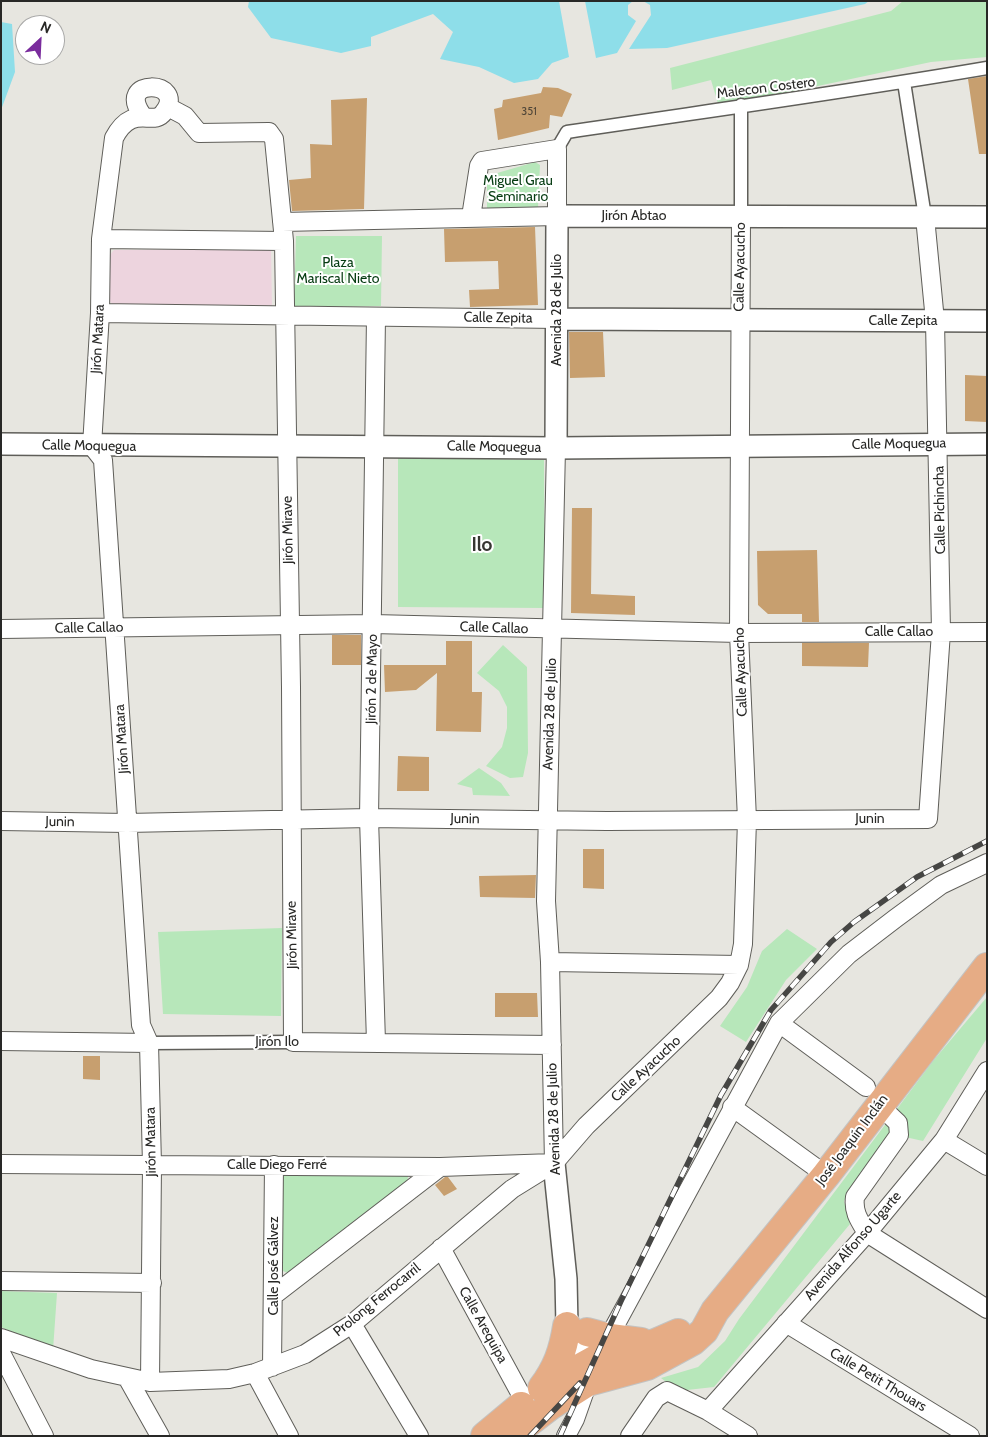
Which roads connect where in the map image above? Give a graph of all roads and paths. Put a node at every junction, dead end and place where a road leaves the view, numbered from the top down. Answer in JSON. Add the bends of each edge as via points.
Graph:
{"nodes":[{"id":1,"x":987,"y":68,"type":"edge"},
{"id":2,"x":904,"y":82,"type":"junction"},
{"id":3,"x":741,"y":105,"type":"junction"},
{"id":4,"x":168,"y":107,"type":"junction"},
{"id":5,"x":143,"y":116,"type":"junction"},
{"id":6,"x":557,"y":149,"type":"junction"},
{"id":7,"x":557,"y":216,"type":"junction"},
{"id":8,"x":471,"y":217,"type":"junction"},
{"id":9,"x":741,"y":217,"type":"junction"},
{"id":10,"x":925,"y":217,"type":"junction"},
{"id":11,"x":987,"y":217,"type":"edge"},
{"id":12,"x":282,"y":222,"type":"junction"},
{"id":13,"x":101,"y":239,"type":"junction"},
{"id":14,"x":284,"y":241,"type":"junction"},
{"id":15,"x":100,"y":313,"type":"junction"},
{"id":16,"x":284,"y":316,"type":"junction"},
{"id":17,"x":376,"y":317,"type":"junction"},
{"id":18,"x":558,"y":319,"type":"junction"},
{"id":19,"x":739,"y":319,"type":"junction"},
{"id":20,"x":935,"y":321,"type":"junction"},
{"id":21,"x":987,"y":321,"type":"edge"},
{"id":22,"x":939,"y":443,"type":"junction"},
{"id":23,"x":1,"y":444,"type":"edge"},
{"id":24,"x":987,"y":444,"type":"edge"},
{"id":25,"x":92,"y":446,"type":"junction"},
{"id":26,"x":287,"y":446,"type":"junction"},
{"id":27,"x":373,"y":446,"type":"junction"},
{"id":28,"x":740,"y":446,"type":"junction"},
{"id":29,"x":556,"y":448,"type":"junction"},
{"id":30,"x":290,"y":624,"type":"junction"},
{"id":31,"x":373,"y":624,"type":"junction"},
{"id":32,"x":115,"y":628,"type":"junction"},
{"id":33,"x":1,"y":629,"type":"edge"},
{"id":34,"x":552,"y":630,"type":"junction"},
{"id":35,"x":941,"y":632,"type":"junction"},
{"id":36,"x":987,"y":632,"type":"edge"},
{"id":37,"x":739,"y":633,"type":"junction"},
{"id":38,"x":369,"y":818,"type":"junction"},
{"id":39,"x":928,"y":819,"type":"joint"},
{"id":40,"x":1,"y":820,"type":"edge"},
{"id":41,"x":290,"y":820,"type":"junction"},
{"id":42,"x":547,"y":820,"type":"junction"},
{"id":43,"x":747,"y":820,"type":"junction"},
{"id":44,"x":127,"y":823,"type":"junction"},
{"id":45,"x":987,"y":863,"type":"edge"},
{"id":46,"x":550,"y":962,"type":"junction"},
{"id":47,"x":739,"y":965,"type":"junction"},
{"id":48,"x":987,"y":966,"type":"edge"},
{"id":49,"x":778,"y":1023,"type":"junction"},
{"id":50,"x":1,"y":1041,"type":"edge"},
{"id":51,"x":292,"y":1042,"type":"junction"},
{"id":52,"x":376,"y":1042,"type":"junction"},
{"id":53,"x":149,"y":1043,"type":"junction"},
{"id":54,"x":552,"y":1045,"type":"junction"},
{"id":55,"x":987,"y":1072,"type":"edge"},
{"id":56,"x":872,"y":1096,"type":"junction"},
{"id":57,"x":732,"y":1107,"type":"junction"},
{"id":58,"x":944,"y":1140,"type":"junction"},
{"id":59,"x":554,"y":1163,"type":"junction"},
{"id":60,"x":1,"y":1164,"type":"edge"},
{"id":61,"x":152,"y":1165,"type":"junction"},
{"id":62,"x":274,"y":1165,"type":"junction"},
{"id":63,"x":987,"y":1166,"type":"edge"},
{"id":64,"x":440,"y":1167,"type":"junction"},
{"id":65,"x":826,"y":1175,"type":"junction"},
{"id":66,"x":867,"y":1233,"type":"junction"},
{"id":67,"x":441,"y":1248,"type":"junction"},
{"id":68,"x":1,"y":1281,"type":"edge"},
{"id":69,"x":152,"y":1283,"type":"junction"},
{"id":70,"x":274,"y":1295,"type":"junction"},
{"id":71,"x":987,"y":1309,"type":"edge"},
{"id":72,"x":715,"y":1311,"type":"junction"},
{"id":73,"x":786,"y":1323,"type":"junction"},
{"id":74,"x":352,"y":1324,"type":"junction"},
{"id":75,"x":588,"y":1332,"type":"junction"},
{"id":76,"x":1,"y":1338,"type":"edge"},
{"id":77,"x":655,"y":1343,"type":"junction"},
{"id":78,"x":1,"y":1353,"type":"edge"},
{"id":79,"x":272,"y":1367,"type":"junction"},
{"id":80,"x":590,"y":1372,"type":"junction"},
{"id":81,"x":255,"y":1373,"type":"junction"},
{"id":82,"x":128,"y":1379,"type":"junction"},
{"id":83,"x":150,"y":1382,"type":"junction"},
{"id":84,"x":533,"y":1396,"type":"junction"},
{"id":85,"x":708,"y":1411,"type":"junction"},
{"id":86,"x":44,"y":1436,"type":"edge"},
{"id":87,"x":160,"y":1436,"type":"edge"},
{"id":88,"x":289,"y":1436,"type":"edge"},
{"id":89,"x":419,"y":1436,"type":"edge"},
{"id":90,"x":486,"y":1436,"type":"edge"},
{"id":91,"x":511,"y":1436,"type":"edge"},
{"id":92,"x":566,"y":1436,"type":"edge"},
{"id":93,"x":630,"y":1436,"type":"edge"},
{"id":94,"x":748,"y":1436,"type":"edge"},
{"id":95,"x":970,"y":1436,"type":"edge"}],
"edges":[{"from":1,"to":2,"type":"street","name":"Malecon Costero"},
{"from":2,"to":3,"type":"street","name":"Malecon Costero"},
{"from":2,"to":10,"type":"street","name":"Calle Pichincha"},
{"from":3,"to":6,"type":"street","name":"Malecon Costero","via":[[567,132]]},
{"from":3,"to":9,"type":"street","name":"Calle Ayacucho"},
{"from":4,"to":5,"type":"street","via":[[162,115],[152,119]]},
{"from":4,"to":5,"type":"street","via":[[168,97],[161,89],[151,86],[142,89],[136,98],[136,108]]},
{"from":4,"to":12,"type":"street","name":"Jirón Mirave","via":[[186,116],[199,133],[269,132],[273,135]]},
{"from":5,"to":13,"type":"street","name":"Jirón Matara","via":[[120,126],[114,138]]},
{"from":6,"to":7,"type":"street","name":"Avenida 28 de Julio"},
{"from":6,"to":8,"type":"street","via":[[482,162],[478,166]]},
{"from":7,"to":8,"type":"street","name":"Jirón Abtao"},
{"from":7,"to":9,"type":"street","name":"Jirón Abtao"},
{"from":7,"to":18,"type":"street","name":"Avenida 28 de Julio"},
{"from":8,"to":12,"type":"street","name":"Jirón Abtao"},
{"from":9,"to":10,"type":"street","name":"Jirón Abtao"},
{"from":9,"to":19,"type":"street","name":"Calle Ayacucho"},
{"from":10,"to":11,"type":"street","name":"Jirón Abtao"},
{"from":10,"to":20,"type":"street","name":"Calle Pichincha"},
{"from":12,"to":14,"type":"street","name":"Jirón Mirave"},
{"from":13,"to":14,"type":"street"},
{"from":13,"to":15,"type":"street","name":"Jirón Matara"},
{"from":14,"to":16,"type":"street","name":"Jirón Mirave"},
{"from":15,"to":16,"type":"street","name":"Calle Zepita"},
{"from":15,"to":25,"type":"street","name":"Jirón Matara"},
{"from":16,"to":17,"type":"street","name":"Calle Zepita"},
{"from":16,"to":26,"type":"street","name":"Jirón Mirave"},
{"from":17,"to":18,"type":"street","name":"Calle Zepita"},
{"from":17,"to":27,"type":"street","name":"Jirón 2 de Mayo"},
{"from":18,"to":19,"type":"street","name":"Calle Zepita"},
{"from":18,"to":29,"type":"street","name":"Avenida 28 de Julio"},
{"from":19,"to":20,"type":"street","name":"Calle Zepita"},
{"from":19,"to":28,"type":"street","name":"Calle Ayacucho"},
{"from":20,"to":21,"type":"street","name":"Calle Zepita"},
{"from":20,"to":22,"type":"street","name":"Calle Pichincha"},
{"from":22,"to":24,"type":"street","name":"Calle Moquegua"},
{"from":22,"to":28,"type":"street","name":"Calle Moquegua"},
{"from":22,"to":35,"type":"street","name":"Calle Pichincha"},
{"from":23,"to":25,"type":"street","name":"Calle Moquegua"},
{"from":25,"to":26,"type":"street","name":"Calle Moquegua"},
{"from":25,"to":32,"type":"street","name":"Jirón Matara","via":[[103,460]]},
{"from":26,"to":27,"type":"street","name":"Calle Moquegua"},
{"from":26,"to":30,"type":"street","name":"Jirón Mirave"},
{"from":27,"to":29,"type":"street","name":"Calle Moquegua"},
{"from":27,"to":31,"type":"street","name":"Jirón 2 de Mayo"},
{"from":28,"to":29,"type":"street","name":"Calle Moquegua"},
{"from":28,"to":37,"type":"street","name":"Calle Ayacucho"},
{"from":29,"to":34,"type":"street","name":"Avenida 28 de Julio"},
{"from":30,"to":31,"type":"street","name":"Calle Callao"},
{"from":30,"to":32,"type":"street","name":"Calle Callao"},
{"from":30,"to":41,"type":"street","name":"Jirón Mirave"},
{"from":31,"to":34,"type":"street","name":"Calle Callao"},
{"from":31,"to":38,"type":"street","name":"Jirón 2 de Mayo"},
{"from":32,"to":33,"type":"street","name":"Calle Callao"},
{"from":32,"to":44,"type":"street","name":"Jirón Matara"},
{"from":34,"to":37,"type":"street","name":"Calle Callao"},
{"from":34,"to":42,"type":"street","name":"Avenida 28 de Julio"},
{"from":35,"to":36,"type":"street","name":"Calle Callao"},
{"from":35,"to":37,"type":"street","name":"Calle Callao"},
{"from":35,"to":39,"type":"street","name":"Calle Pichincha"},
{"from":37,"to":43,"type":"street","name":"Calle Ayacucho"},
{"from":38,"to":41,"type":"street","name":"Junin"},
{"from":38,"to":42,"type":"street","name":"Junin"},
{"from":38,"to":52,"type":"street","name":"Jirón 2 de Mayo"},
{"from":39,"to":43,"type":"street","name":"Junin"},
{"from":40,"to":44,"type":"street","name":"Junin"},
{"from":41,"to":44,"type":"street","name":"Junin"},
{"from":41,"to":51,"type":"street","name":"Jirón Mirave"},
{"from":42,"to":43,"type":"street","name":"Junin"},
{"from":42,"to":46,"type":"street","name":"Avenida 28 de Julio","via":[[546,901]]},
{"from":43,"to":47,"type":"street","name":"Calle Ayacucho","via":[[744,935]]},
{"from":44,"to":53,"type":"street","name":"Jirón Matara","via":[[141,1025]]},
{"from":45,"to":49,"type":"street","via":[[941,885],[896,918],[849,954]]},
{"from":46,"to":47,"type":"street"},
{"from":46,"to":54,"type":"street","name":"Avenida 28 de Julio"},
{"from":47,"to":59,"type":"street","name":"Calle Ayacucho","via":[[719,998],[586,1126]]},
{"from":48,"to":56,"type":"main road","name":"José Joaquín Inclán"},
{"from":49,"to":56,"type":"street"},
{"from":49,"to":57,"type":"street"},
{"from":50,"to":53,"type":"street","name":"Jirón Ilo"},
{"from":51,"to":52,"type":"street","name":"Jirón Ilo"},
{"from":51,"to":53,"type":"street","name":"Jirón Ilo"},
{"from":52,"to":54,"type":"street","name":"Jirón Ilo"},
{"from":53,"to":61,"type":"street","name":"Jirón Matara"},
{"from":54,"to":59,"type":"street","name":"Avenida 28 de Julio"},
{"from":55,"to":58,"type":"street","name":"Avenida Alfonso Ugarte"},
{"from":56,"to":65,"type":"main road","name":"José Joaquín Inclán"},
{"from":56,"to":66,"type":"street","via":[[898,1123],[899,1135],[855,1198],[854,1208]]},
{"from":57,"to":65,"type":"street"},
{"from":57,"to":75,"type":"street"},
{"from":58,"to":63,"type":"street"},
{"from":58,"to":66,"type":"street","name":"Avenida Alfonso Ugarte"},
{"from":59,"to":64,"type":"street","name":"Calle Diego Ferré"},
{"from":59,"to":67,"type":"street","name":"Prolong Ferrocarril","via":[[512,1189]]},
{"from":59,"to":75,"type":"street","name":"Avenida 28 de Julio","via":[[566,1279]]},
{"from":60,"to":61,"type":"street","name":"Calle Diego Ferré"},
{"from":61,"to":62,"type":"street","name":"Calle Diego Ferré"},
{"from":61,"to":69,"type":"street","name":"Jirón Matara"},
{"from":62,"to":64,"type":"street","name":"Calle Diego Ferré"},
{"from":62,"to":70,"type":"street","name":"Calle José Gálvez"},
{"from":64,"to":70,"type":"street"},
{"from":65,"to":72,"type":"main road","name":"José Joaquín Inclán"},
{"from":66,"to":71,"type":"street"},
{"from":66,"to":73,"type":"street","name":"Avenida Alfonso Ugarte"},
{"from":67,"to":74,"type":"street","name":"Prolong Ferrocarril"},
{"from":67,"to":84,"type":"street","name":"Calle Arequipa"},
{"from":68,"to":69,"type":"street"},
{"from":69,"to":83,"type":"street","name":"Jirón Matara"},
{"from":70,"to":79,"type":"street","name":"Calle José Gálvez"},
{"from":72,"to":77,"type":"main road","name":"José Joaquín Inclán","via":[[696,1326]]},
{"from":72,"to":80,"type":"main road","name":"José Joaquín Inclán","via":[[704,1331],[693,1341],[647,1366]]},
{"from":73,"to":85,"type":"street","name":"Avenida Alfonso Ugarte"},
{"from":73,"to":95,"type":"street","name":"Calle Petit Thouars"},
{"from":74,"to":79,"type":"street","name":"Prolong Ferrocarril","via":[[305,1354]]},
{"from":74,"to":89,"type":"street"},
{"from":75,"to":77,"type":"main road"},
{"from":75,"to":80,"type":"street","name":"Avenida 28 de Julio"},
{"from":75,"to":84,"type":"main road","via":[[563,1352],[553,1374]]},
{"from":76,"to":82,"type":"street","name":"Prolong Ferrocarril","via":[[53,1358]]},
{"from":77,"to":80,"type":"main road","name":"José Joaquín Inclán"},
{"from":78,"to":86,"type":"street"},
{"from":79,"to":81,"type":"street","name":"Prolong Ferrocarril"},
{"from":80,"to":84,"type":"main road"},
{"from":80,"to":91,"type":"main road"},
{"from":80,"to":92,"type":"street"},
{"from":81,"to":83,"type":"street","name":"Prolong Ferrocarril","via":[[219,1380]]},
{"from":81,"to":88,"type":"street"},
{"from":82,"to":83,"type":"street","name":"Prolong Ferrocarril"},
{"from":82,"to":87,"type":"street"},
{"from":84,"to":90,"type":"main road"},
{"from":85,"to":93,"type":"street","via":[[666,1391],[656,1398]]},
{"from":85,"to":94,"type":"street"}]}
